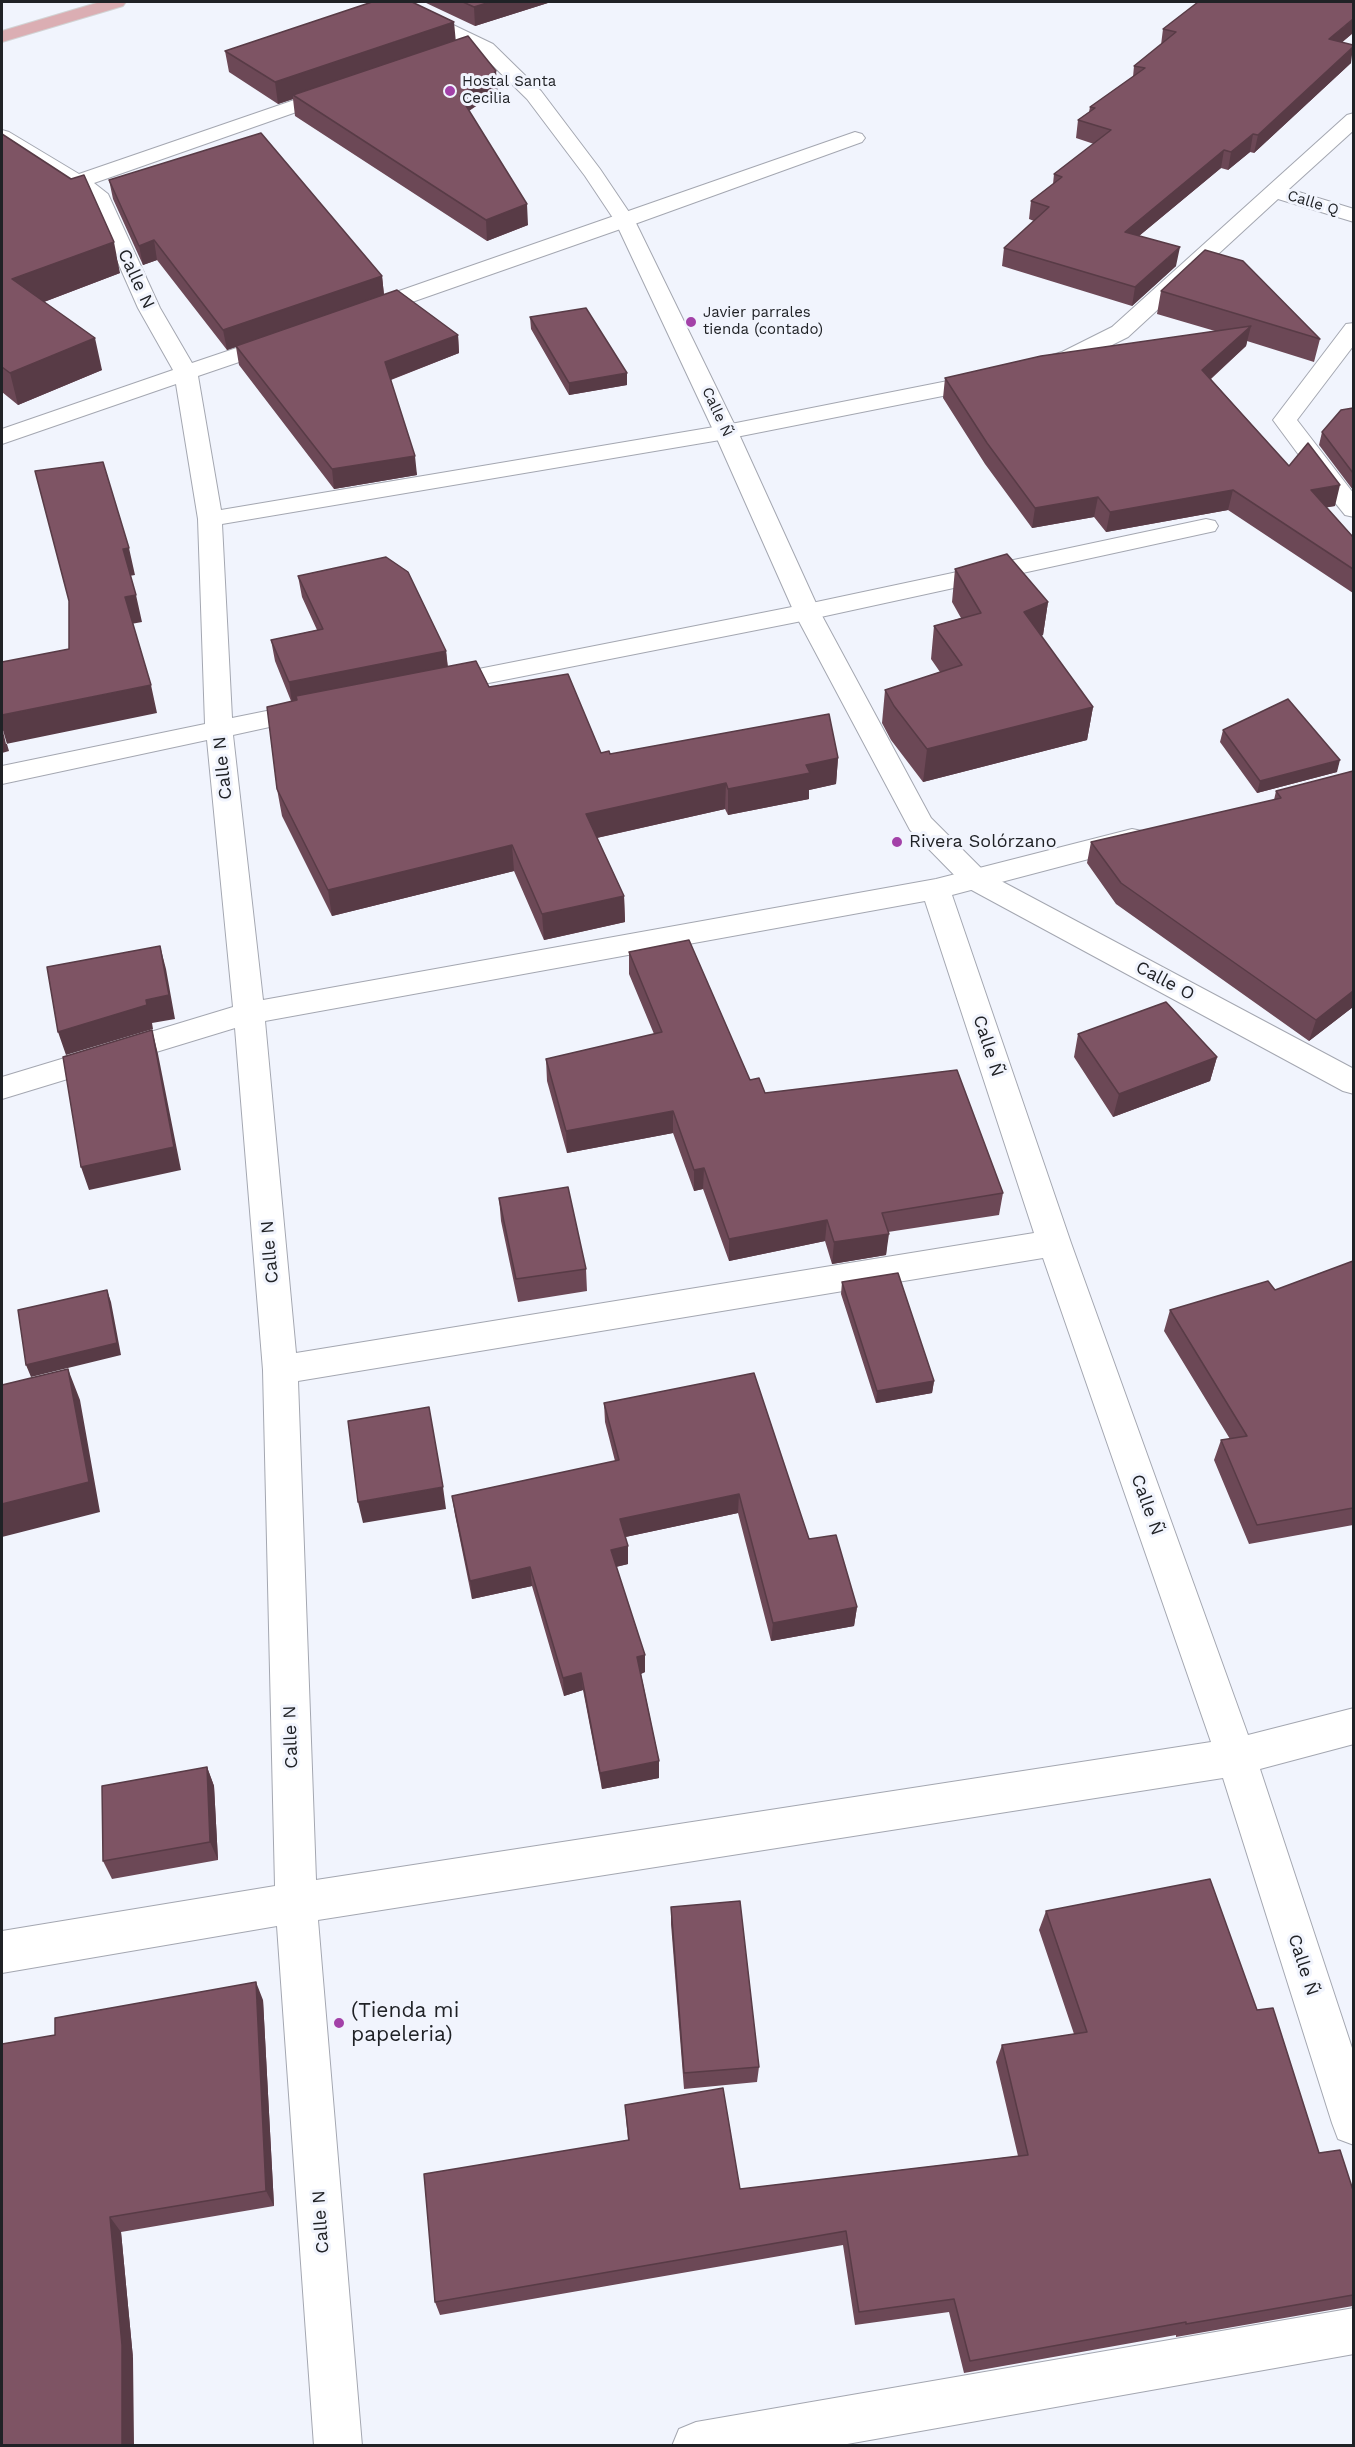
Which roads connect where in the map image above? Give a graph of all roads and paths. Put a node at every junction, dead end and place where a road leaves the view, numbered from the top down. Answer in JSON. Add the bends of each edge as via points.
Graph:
{"nodes":[{"id":1,"x":117,"y":2,"type":"edge"},
{"id":2,"x":392,"y":2,"type":"edge"},
{"id":3,"x":2,"y":37,"type":"edge"},
{"id":4,"x":351,"y":86,"type":"edge"},
{"id":5,"x":1353,"y":119,"type":"edge"},
{"id":6,"x":2,"y":136,"type":"edge"},
{"id":7,"x":855,"y":138,"type":"dead end"},
{"id":8,"x":76,"y":182,"type":"junction"},
{"id":9,"x":1273,"y":191,"type":"junction"},
{"id":10,"x":1353,"y":216,"type":"edge"},
{"id":11,"x":625,"y":221,"type":"junction"},
{"id":12,"x":344,"y":318,"type":"edge"},
{"id":13,"x":1353,"y":329,"type":"edge"},
{"id":14,"x":299,"y":334,"type":"edge"},
{"id":15,"x":186,"y":373,"type":"junction"},
{"id":16,"x":726,"y":432,"type":"junction"},
{"id":17,"x":2,"y":437,"type":"edge"},
{"id":18,"x":1353,"y":510,"type":"edge"},
{"id":19,"x":210,"y":519,"type":"junction"},
{"id":20,"x":1206,"y":526,"type":"dead end"},
{"id":21,"x":807,"y":612,"type":"junction"},
{"id":22,"x":419,"y":689,"type":"edge"},
{"id":23,"x":336,"y":705,"type":"edge"},
{"id":24,"x":219,"y":728,"type":"junction"},
{"id":25,"x":2,"y":775,"type":"edge"},
{"id":26,"x":1159,"y":831,"type":"edge"},
{"id":27,"x":976,"y":880,"type":"junction"},
{"id":28,"x":936,"y":890,"type":"junction"},
{"id":29,"x":249,"y":1013,"type":"junction"},
{"id":30,"x":1353,"y":1083,"type":"edge"},
{"id":31,"x":2,"y":1088,"type":"edge"},
{"id":32,"x":1054,"y":1243,"type":"junction"},
{"id":33,"x":280,"y":1371,"type":"junction"},
{"id":34,"x":1353,"y":1726,"type":"edge"},
{"id":35,"x":1236,"y":1757,"type":"junction"},
{"id":36,"x":296,"y":1903,"type":"junction"},
{"id":37,"x":2,"y":1952,"type":"edge"},
{"id":38,"x":1353,"y":2123,"type":"edge"},
{"id":39,"x":1353,"y":2331,"type":"edge"},
{"id":40,"x":338,"y":2445,"type":"edge"},
{"id":41,"x":696,"y":2445,"type":"edge"}],
"edges":[{"from":1,"to":3,"type":"main road"},
{"from":2,"to":11,"type":"street","name":"Calle Ñ","via":[[468,47],[486,48],[534,95]]},
{"from":4,"to":8,"type":"street"},
{"from":5,"to":9,"type":"street"},
{"from":6,"to":8,"type":"street","name":"Calle N"},
{"from":7,"to":11,"type":"street"},
{"from":8,"to":15,"type":"street","name":"Calle N","via":[[98,194],[149,309]]},
{"from":9,"to":10,"type":"street","name":"Calle Q"},
{"from":9,"to":16,"type":"street","via":[[1120,332],[1070,357],[1016,373]]},
{"from":11,"to":12,"type":"street"},
{"from":11,"to":16,"type":"street","name":"Calle Ñ"},
{"from":13,"to":18,"type":"street","via":[[1286,420]]},
{"from":14,"to":15,"type":"street"},
{"from":15,"to":17,"type":"street"},
{"from":15,"to":19,"type":"street","name":"Calle N"},
{"from":16,"to":19,"type":"street"},
{"from":16,"to":21,"type":"street","name":"Calle Ñ"},
{"from":19,"to":24,"type":"street","name":"Calle N"},
{"from":20,"to":21,"type":"street"},
{"from":21,"to":22,"type":"street"},
{"from":21,"to":27,"type":"street","name":"Calle Ñ","via":[[920,823]]},
{"from":23,"to":24,"type":"street"},
{"from":24,"to":25,"type":"street"},
{"from":24,"to":29,"type":"street","name":"Calle N"},
{"from":26,"to":27,"type":"street"},
{"from":27,"to":28,"type":"street"},
{"from":27,"to":30,"type":"street","name":"Calle O"},
{"from":28,"to":29,"type":"street"},
{"from":28,"to":32,"type":"street","name":"Calle Ñ"},
{"from":29,"to":31,"type":"street"},
{"from":29,"to":33,"type":"street","name":"Calle N"},
{"from":32,"to":33,"type":"street"},
{"from":32,"to":35,"type":"street","name":"Calle Ñ"},
{"from":33,"to":36,"type":"street","name":"Calle N"},
{"from":34,"to":35,"type":"street"},
{"from":35,"to":36,"type":"street"},
{"from":35,"to":38,"type":"street","name":"Calle Ñ"},
{"from":36,"to":37,"type":"street"},
{"from":36,"to":40,"type":"street","name":"Calle N"},
{"from":39,"to":41,"type":"street"}]}
